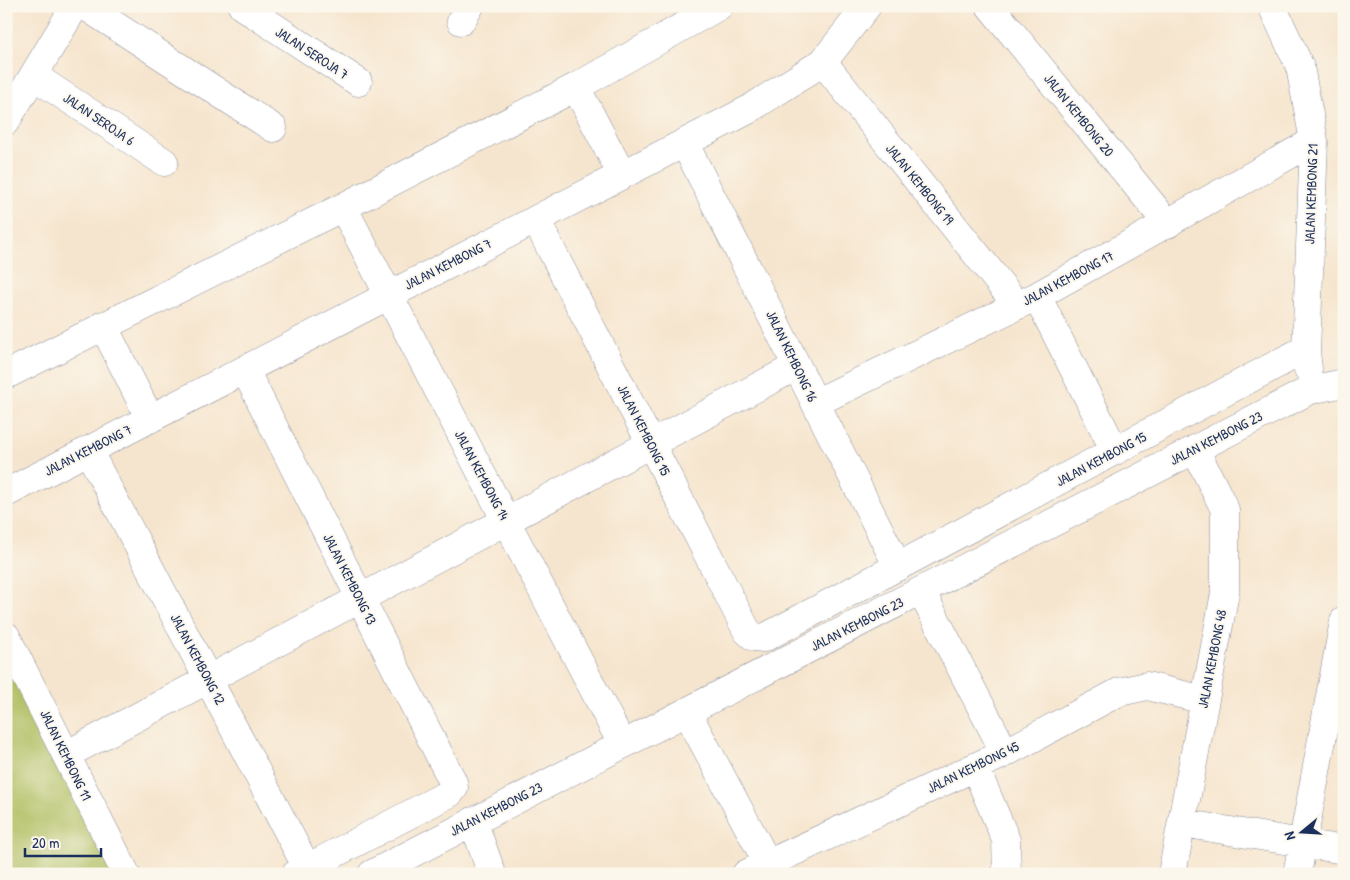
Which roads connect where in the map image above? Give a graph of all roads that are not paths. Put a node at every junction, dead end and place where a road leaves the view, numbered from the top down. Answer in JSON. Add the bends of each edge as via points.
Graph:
{"nodes":[{"id":1,"x":75,"y":6,"type":"edge"},
{"id":2,"x":85,"y":6,"type":"edge"},
{"id":3,"x":242,"y":6,"type":"edge"},
{"id":4,"x":718,"y":6,"type":"edge"},
{"id":5,"x":867,"y":6,"type":"edge"},
{"id":6,"x":990,"y":6,"type":"edge"},
{"id":7,"x":1272,"y":6,"type":"edge"},
{"id":8,"x":823,"y":62,"type":"junction"},
{"id":9,"x":34,"y":76,"type":"junction"},
{"id":10,"x":358,"y":82,"type":"dead end"},
{"id":11,"x":576,"y":86,"type":"junction"},
{"id":12,"x":6,"y":121,"type":"edge"},
{"id":13,"x":273,"y":128,"type":"dead end"},
{"id":14,"x":1314,"y":141,"type":"junction"},
{"id":15,"x":685,"y":144,"type":"junction"},
{"id":16,"x":164,"y":162,"type":"dead end"},
{"id":17,"x":622,"y":175,"type":"junction"},
{"id":18,"x":343,"y":207,"type":"junction"},
{"id":19,"x":536,"y":220,"type":"junction"},
{"id":20,"x":1168,"y":224,"type":"junction"},
{"id":21,"x":388,"y":295,"type":"junction"},
{"id":22,"x":1027,"y":301,"type":"junction"},
{"id":23,"x":103,"y":325,"type":"junction"},
{"id":24,"x":1306,"y":352,"type":"junction"},
{"id":25,"x":797,"y":366,"type":"junction"},
{"id":26,"x":245,"y":370,"type":"junction"},
{"id":27,"x":6,"y":375,"type":"edge"},
{"id":28,"x":1344,"y":383,"type":"edge"},
{"id":29,"x":1310,"y":390,"type":"junction"},
{"id":30,"x":815,"y":404,"type":"junction"},
{"id":31,"x":150,"y":419,"type":"junction"},
{"id":32,"x":651,"y":444,"type":"junction"},
{"id":33,"x":1196,"y":449,"type":"junction"},
{"id":34,"x":88,"y":450,"type":"junction"},
{"id":35,"x":1115,"y":451,"type":"junction"},
{"id":36,"x":6,"y":492,"type":"edge"},
{"id":37,"x":506,"y":521,"type":"junction"},
{"id":38,"x":898,"y":568,"type":"junction"},
{"id":39,"x":921,"y":591,"type":"junction"},
{"id":40,"x":360,"y":599,"type":"junction"},
{"id":41,"x":1344,"y":621,"type":"edge"},
{"id":42,"x":6,"y":636,"type":"edge"},
{"id":43,"x":14,"y":668,"type":"edge"},
{"id":44,"x":208,"y":678,"type":"junction"},
{"id":45,"x":1204,"y":700,"type":"junction"},
{"id":46,"x":687,"y":712,"type":"junction"},
{"id":47,"x":622,"y":744,"type":"junction"},
{"id":48,"x":1005,"y":753,"type":"junction"},
{"id":49,"x":66,"y":755,"type":"junction"},
{"id":50,"x":975,"y":767,"type":"junction"},
{"id":51,"x":473,"y":821,"type":"junction"},
{"id":52,"x":1182,"y":823,"type":"junction"},
{"id":53,"x":1303,"y":842,"type":"junction"},
{"id":54,"x":1344,"y":850,"type":"edge"},
{"id":55,"x":757,"y":869,"type":"edge"},
{"id":56,"x":301,"y":871,"type":"edge"},
{"id":57,"x":126,"y":874,"type":"edge"},
{"id":58,"x":372,"y":874,"type":"edge"},
{"id":59,"x":492,"y":874,"type":"edge"},
{"id":60,"x":1008,"y":874,"type":"edge"},
{"id":61,"x":1172,"y":874,"type":"edge"},
{"id":62,"x":1298,"y":874,"type":"edge"}],
"edges":[{"from":1,"to":9,"type":"street"},
{"from":2,"to":13,"type":"street"},
{"from":3,"to":10,"type":"street","name":"JALAN SEROJA 7"},
{"from":4,"to":11,"type":"street"},
{"from":5,"to":8,"type":"street","name":"JALAN KEMBONG 7"},
{"from":6,"to":20,"type":"street","name":"JALAN KEMBONG 20"},
{"from":7,"to":14,"type":"street","name":"JALAN KEMBONG 21","via":[[1300,67]]},
{"from":8,"to":15,"type":"street","name":"JALAN KEMBONG 7","via":[[748,110]]},
{"from":8,"to":22,"type":"street","name":"JALAN KEMBONG 19"},
{"from":9,"to":12,"type":"street"},
{"from":9,"to":16,"type":"street","name":"JALAN SEROJA 6"},
{"from":11,"to":17,"type":"street"},
{"from":11,"to":18,"type":"street"},
{"from":14,"to":20,"type":"street","name":"JALAN KEMBONG 17"},
{"from":14,"to":24,"type":"street","name":"JALAN KEMBONG 21"},
{"from":15,"to":17,"type":"street","name":"JALAN KEMBONG 7"},
{"from":15,"to":25,"type":"street","name":"JALAN KEMBONG 16"},
{"from":17,"to":19,"type":"street","name":"JALAN KEMBONG 7"},
{"from":18,"to":21,"type":"street","name":"JALAN KEMBONG 14"},
{"from":18,"to":23,"type":"street"},
{"from":19,"to":21,"type":"street","name":"JALAN KEMBONG 7"},
{"from":19,"to":32,"type":"street","name":"JALAN KEMBONG 15"},
{"from":20,"to":22,"type":"street","name":"JALAN KEMBONG 17"},
{"from":21,"to":26,"type":"street","name":"JALAN KEMBONG 7"},
{"from":21,"to":37,"type":"street","name":"JALAN KEMBONG 14"},
{"from":22,"to":30,"type":"street","name":"JALAN KEMBONG 17"},
{"from":22,"to":35,"type":"street","name":"JALAN KEMBONG 19"},
{"from":23,"to":27,"type":"street"},
{"from":23,"to":31,"type":"street"},
{"from":24,"to":29,"type":"street","name":"JALAN KEMBONG 21"},
{"from":24,"to":35,"type":"street","name":"JALAN KEMBONG 15","via":[[1296,354]]},
{"from":25,"to":30,"type":"street","name":"JALAN KEMBONG 16"},
{"from":25,"to":32,"type":"street"},
{"from":26,"to":31,"type":"street","name":"JALAN KEMBONG 7"},
{"from":26,"to":40,"type":"street","name":"JALAN KEMBONG 13"},
{"from":28,"to":29,"type":"street","name":"JALAN KEMBONG 23"},
{"from":29,"to":33,"type":"street","name":"JALAN KEMBONG 23"},
{"from":30,"to":38,"type":"street","name":"JALAN KEMBONG 16"},
{"from":31,"to":34,"type":"street","name":"JALAN KEMBONG 7"},
{"from":32,"to":37,"type":"street"},
{"from":32,"to":38,"type":"street","name":"JALAN KEMBONG 15","via":[[747,631],[754,637],[764,638]]},
{"from":33,"to":39,"type":"street","name":"JALAN KEMBONG 23"},
{"from":33,"to":45,"type":"street","name":"JALAN KEMBONG 48","via":[[1226,510],[1225,593]]},
{"from":34,"to":36,"type":"street","name":"JALAN KEMBONG 7"},
{"from":34,"to":44,"type":"street","name":"JALAN KEMBONG 12"},
{"from":35,"to":38,"type":"street","name":"JALAN KEMBONG 15"},
{"from":37,"to":40,"type":"street"},
{"from":37,"to":47,"type":"street","name":"JALAN KEMBONG 14"},
{"from":39,"to":46,"type":"street","name":"JALAN KEMBONG 23"},
{"from":39,"to":48,"type":"street"},
{"from":40,"to":44,"type":"street"},
{"from":40,"to":56,"type":"street","name":"JALAN KEMBONG 13","via":[[454,788]]},
{"from":41,"to":53,"type":"street"},
{"from":42,"to":43,"type":"street","name":"JALAN KEMBONG 11"},
{"from":43,"to":49,"type":"street","name":"JALAN KEMBONG 11"},
{"from":44,"to":49,"type":"street"},
{"from":44,"to":56,"type":"street","name":"JALAN KEMBONG 12"},
{"from":45,"to":48,"type":"street","name":"JALAN KEMBONG 45","via":[[1147,686],[1119,692]]},
{"from":45,"to":52,"type":"street","name":"JALAN KEMBONG 48"},
{"from":46,"to":47,"type":"street","name":"JALAN KEMBONG 23"},
{"from":46,"to":55,"type":"street"},
{"from":47,"to":51,"type":"street","name":"JALAN KEMBONG 23"},
{"from":48,"to":50,"type":"street","name":"JALAN KEMBONG 45"},
{"from":49,"to":57,"type":"street","name":"JALAN KEMBONG 11"},
{"from":50,"to":55,"type":"street","name":"JALAN KEMBONG 45"},
{"from":50,"to":60,"type":"street","via":[[1006,840]]},
{"from":51,"to":58,"type":"street","name":"JALAN KEMBONG 23"},
{"from":51,"to":59,"type":"street"},
{"from":52,"to":53,"type":"street"},
{"from":52,"to":61,"type":"street","name":"JALAN KEMBONG 48"},
{"from":53,"to":54,"type":"street"},
{"from":53,"to":62,"type":"street"}]}
